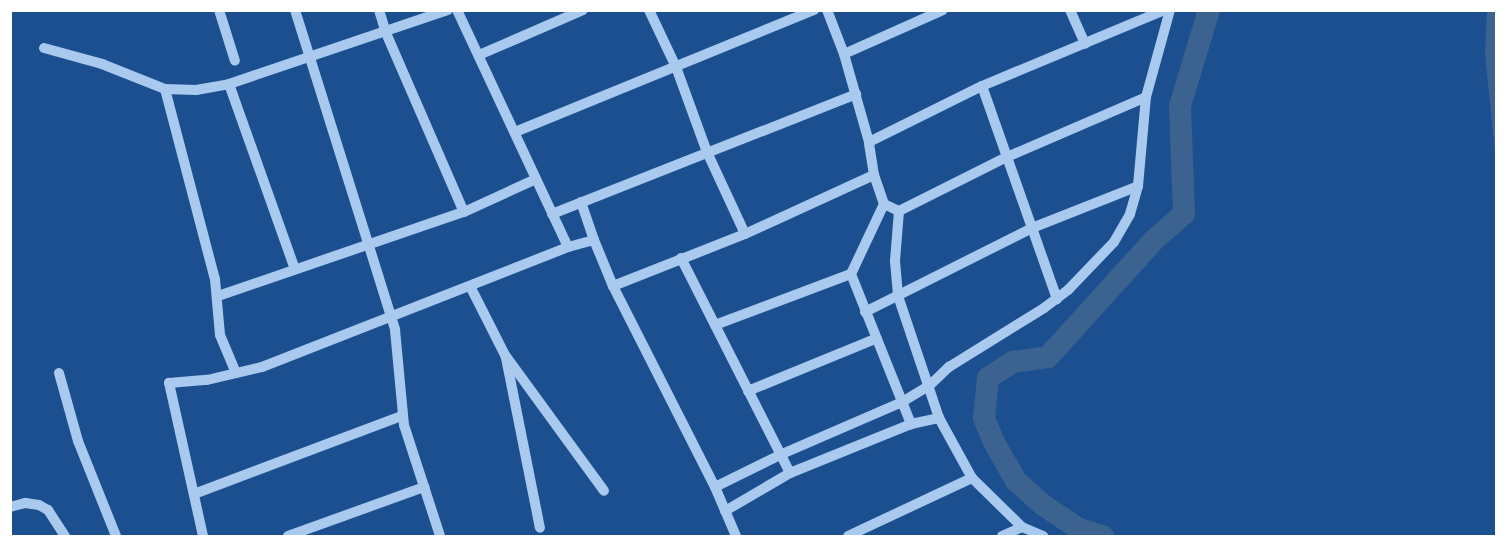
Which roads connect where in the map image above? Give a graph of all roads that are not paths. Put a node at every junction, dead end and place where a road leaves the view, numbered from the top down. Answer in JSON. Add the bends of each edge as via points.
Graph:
{"nodes":[{"id":1,"x":219,"y":10,"type":"edge"},
{"id":2,"x":295,"y":10,"type":"edge"},
{"id":3,"x":379,"y":10,"type":"edge"},
{"id":4,"x":448,"y":10,"type":"edge"},
{"id":5,"x":457,"y":10,"type":"edge"},
{"id":6,"x":583,"y":10,"type":"edge"},
{"id":7,"x":649,"y":10,"type":"edge"},
{"id":8,"x":814,"y":10,"type":"edge"},
{"id":9,"x":827,"y":10,"type":"edge"},
{"id":10,"x":943,"y":10,"type":"edge"},
{"id":11,"x":1071,"y":10,"type":"edge"},
{"id":12,"x":1165,"y":10,"type":"edge"},
{"id":13,"x":1170,"y":10,"type":"edge"},
{"id":14,"x":386,"y":33,"type":"junction"},
{"id":15,"x":1084,"y":44,"type":"junction"},
{"id":16,"x":44,"y":48,"type":"dead end"},
{"id":17,"x":844,"y":54,"type":"junction"},
{"id":18,"x":479,"y":55,"type":"junction"},
{"id":19,"x":309,"y":58,"type":"junction"},
{"id":20,"x":235,"y":61,"type":"dead end"},
{"id":21,"x":676,"y":67,"type":"junction"},
{"id":22,"x":229,"y":84,"type":"junction"},
{"id":23,"x":982,"y":86,"type":"junction"},
{"id":24,"x":165,"y":89,"type":"junction"},
{"id":25,"x":856,"y":94,"type":"junction"},
{"id":26,"x":1146,"y":97,"type":"junction"},
{"id":27,"x":515,"y":132,"type":"junction"},
{"id":28,"x":869,"y":142,"type":"junction"},
{"id":29,"x":707,"y":152,"type":"junction"},
{"id":30,"x":1007,"y":157,"type":"junction"},
{"id":31,"x":874,"y":175,"type":"junction"},
{"id":32,"x":536,"y":179,"type":"junction"},
{"id":33,"x":1138,"y":186,"type":"junction"},
{"id":34,"x":581,"y":202,"type":"junction"},
{"id":35,"x":884,"y":204,"type":"junction"},
{"id":36,"x":899,"y":211,"type":"junction"},
{"id":37,"x":464,"y":212,"type":"junction"},
{"id":38,"x":552,"y":214,"type":"junction"},
{"id":39,"x":1032,"y":228,"type":"junction"},
{"id":40,"x":745,"y":234,"type":"junction"},
{"id":41,"x":594,"y":240,"type":"junction"},
{"id":42,"x":367,"y":243,"type":"junction"},
{"id":43,"x":568,"y":247,"type":"junction"},
{"id":44,"x":681,"y":258,"type":"junction"},
{"id":45,"x":294,"y":267,"type":"junction"},
{"id":46,"x":851,"y":274,"type":"junction"},
{"id":47,"x":613,"y":285,"type":"junction"},
{"id":48,"x":470,"y":286,"type":"junction"},
{"id":49,"x":218,"y":296,"type":"junction"},
{"id":50,"x":898,"y":296,"type":"junction"},
{"id":51,"x":1057,"y":299,"type":"junction"},
{"id":52,"x":865,"y":312,"type":"junction"},
{"id":53,"x":390,"y":317,"type":"junction"},
{"id":54,"x":715,"y":325,"type":"junction"},
{"id":55,"x":877,"y":338,"type":"junction"},
{"id":56,"x":505,"y":355,"type":"junction"},
{"id":57,"x":58,"y":373,"type":"dead end"},
{"id":58,"x":236,"y":373,"type":"junction"},
{"id":59,"x":929,"y":386,"type":"junction"},
{"id":60,"x":748,"y":391,"type":"junction"},
{"id":61,"x":902,"y":402,"type":"junction"},
{"id":62,"x":402,"y":416,"type":"junction"},
{"id":63,"x":939,"y":418,"type":"junction"},
{"id":64,"x":911,"y":424,"type":"junction"},
{"id":65,"x":782,"y":454,"type":"junction"},
{"id":66,"x":790,"y":473,"type":"junction"},
{"id":67,"x":972,"y":478,"type":"junction"},
{"id":68,"x":424,"y":487,"type":"junction"},
{"id":69,"x":715,"y":487,"type":"junction"},
{"id":70,"x":604,"y":491,"type":"dead end"},
{"id":71,"x":194,"y":494,"type":"junction"},
{"id":72,"x":10,"y":507,"type":"edge"},
{"id":73,"x":725,"y":511,"type":"junction"},
{"id":74,"x":1022,"y":527,"type":"junction"},
{"id":75,"x":540,"y":528,"type":"dead end"},
{"id":76,"x":65,"y":537,"type":"edge"},
{"id":77,"x":116,"y":537,"type":"edge"},
{"id":78,"x":203,"y":537,"type":"edge"},
{"id":79,"x":288,"y":537,"type":"edge"},
{"id":80,"x":440,"y":537,"type":"edge"},
{"id":81,"x":736,"y":537,"type":"edge"},
{"id":82,"x":848,"y":537,"type":"edge"},
{"id":83,"x":1002,"y":537,"type":"edge"},
{"id":84,"x":1043,"y":537,"type":"edge"}],
"edges":[{"from":1,"to":20,"type":"street"},
{"from":2,"to":19,"type":"street"},
{"from":3,"to":14,"type":"street"},
{"from":4,"to":14,"type":"street"},
{"from":5,"to":18,"type":"street"},
{"from":6,"to":18,"type":"street"},
{"from":7,"to":21,"type":"street"},
{"from":8,"to":21,"type":"street"},
{"from":9,"to":17,"type":"street"},
{"from":10,"to":17,"type":"street"},
{"from":11,"to":15,"type":"street"},
{"from":12,"to":15,"type":"street"},
{"from":13,"to":26,"type":"street"},
{"from":14,"to":19,"type":"street"},
{"from":14,"to":37,"type":"street"},
{"from":15,"to":23,"type":"street"},
{"from":16,"to":24,"type":"street","via":[[102,64]]},
{"from":17,"to":25,"type":"street"},
{"from":18,"to":27,"type":"street"},
{"from":19,"to":22,"type":"street"},
{"from":19,"to":42,"type":"street"},
{"from":21,"to":27,"type":"street"},
{"from":21,"to":29,"type":"street"},
{"from":22,"to":24,"type":"street","via":[[196,90]]},
{"from":22,"to":45,"type":"street"},
{"from":23,"to":28,"type":"street"},
{"from":23,"to":30,"type":"street"},
{"from":24,"to":49,"type":"street"},
{"from":25,"to":28,"type":"street"},
{"from":25,"to":29,"type":"street"},
{"from":26,"to":30,"type":"street"},
{"from":26,"to":33,"type":"street"},
{"from":27,"to":32,"type":"street"},
{"from":28,"to":31,"type":"street"},
{"from":29,"to":34,"type":"street"},
{"from":29,"to":40,"type":"street"},
{"from":30,"to":36,"type":"street"},
{"from":30,"to":39,"type":"street"},
{"from":31,"to":35,"type":"street"},
{"from":31,"to":40,"type":"street"},
{"from":32,"to":37,"type":"street"},
{"from":32,"to":38,"type":"street"},
{"from":33,"to":39,"type":"street"},
{"from":33,"to":51,"type":"street","via":[[1130,214],[1114,242]]},
{"from":34,"to":38,"type":"street"},
{"from":34,"to":41,"type":"street"},
{"from":35,"to":36,"type":"street"},
{"from":35,"to":46,"type":"street"},
{"from":36,"to":50,"type":"street","via":[[895,261]]},
{"from":37,"to":42,"type":"street"},
{"from":38,"to":43,"type":"street"},
{"from":39,"to":50,"type":"street"},
{"from":39,"to":51,"type":"street"},
{"from":40,"to":44,"type":"street"},
{"from":41,"to":43,"type":"street"},
{"from":41,"to":47,"type":"street"},
{"from":42,"to":45,"type":"street"},
{"from":42,"to":53,"type":"street"},
{"from":43,"to":48,"type":"street"},
{"from":44,"to":47,"type":"street"},
{"from":44,"to":54,"type":"street"},
{"from":45,"to":49,"type":"street"},
{"from":46,"to":52,"type":"street"},
{"from":46,"to":54,"type":"street"},
{"from":47,"to":69,"type":"street"},
{"from":48,"to":53,"type":"street"},
{"from":48,"to":56,"type":"street"},
{"from":49,"to":58,"type":"street","via":[[220,335]]},
{"from":50,"to":52,"type":"street"},
{"from":50,"to":59,"type":"street"},
{"from":51,"to":59,"type":"street","via":[[950,367]]},
{"from":52,"to":55,"type":"street"},
{"from":53,"to":58,"type":"street","via":[[262,367]]},
{"from":53,"to":62,"type":"street"},
{"from":54,"to":60,"type":"street"},
{"from":55,"to":60,"type":"street"},
{"from":55,"to":61,"type":"street"},
{"from":56,"to":70,"type":"street"},
{"from":56,"to":75,"type":"street"},
{"from":57,"to":77,"type":"street","via":[[78,441]]},
{"from":58,"to":71,"type":"street","via":[[169,383]]},
{"from":59,"to":61,"type":"street"},
{"from":59,"to":63,"type":"street"},
{"from":60,"to":65,"type":"street"},
{"from":61,"to":64,"type":"street"},
{"from":61,"to":65,"type":"street"},
{"from":62,"to":68,"type":"street"},
{"from":62,"to":71,"type":"street"},
{"from":63,"to":64,"type":"street"},
{"from":63,"to":67,"type":"street"},
{"from":64,"to":66,"type":"street"},
{"from":65,"to":66,"type":"street"},
{"from":65,"to":69,"type":"street"},
{"from":66,"to":73,"type":"street"},
{"from":67,"to":74,"type":"street"},
{"from":67,"to":82,"type":"street"},
{"from":68,"to":79,"type":"street"},
{"from":68,"to":80,"type":"street"},
{"from":69,"to":73,"type":"street"},
{"from":71,"to":78,"type":"street"},
{"from":72,"to":76,"type":"street","via":[[39,505],[48,510]]},
{"from":73,"to":81,"type":"street"},
{"from":74,"to":83,"type":"street"},
{"from":74,"to":84,"type":"street"}]}
